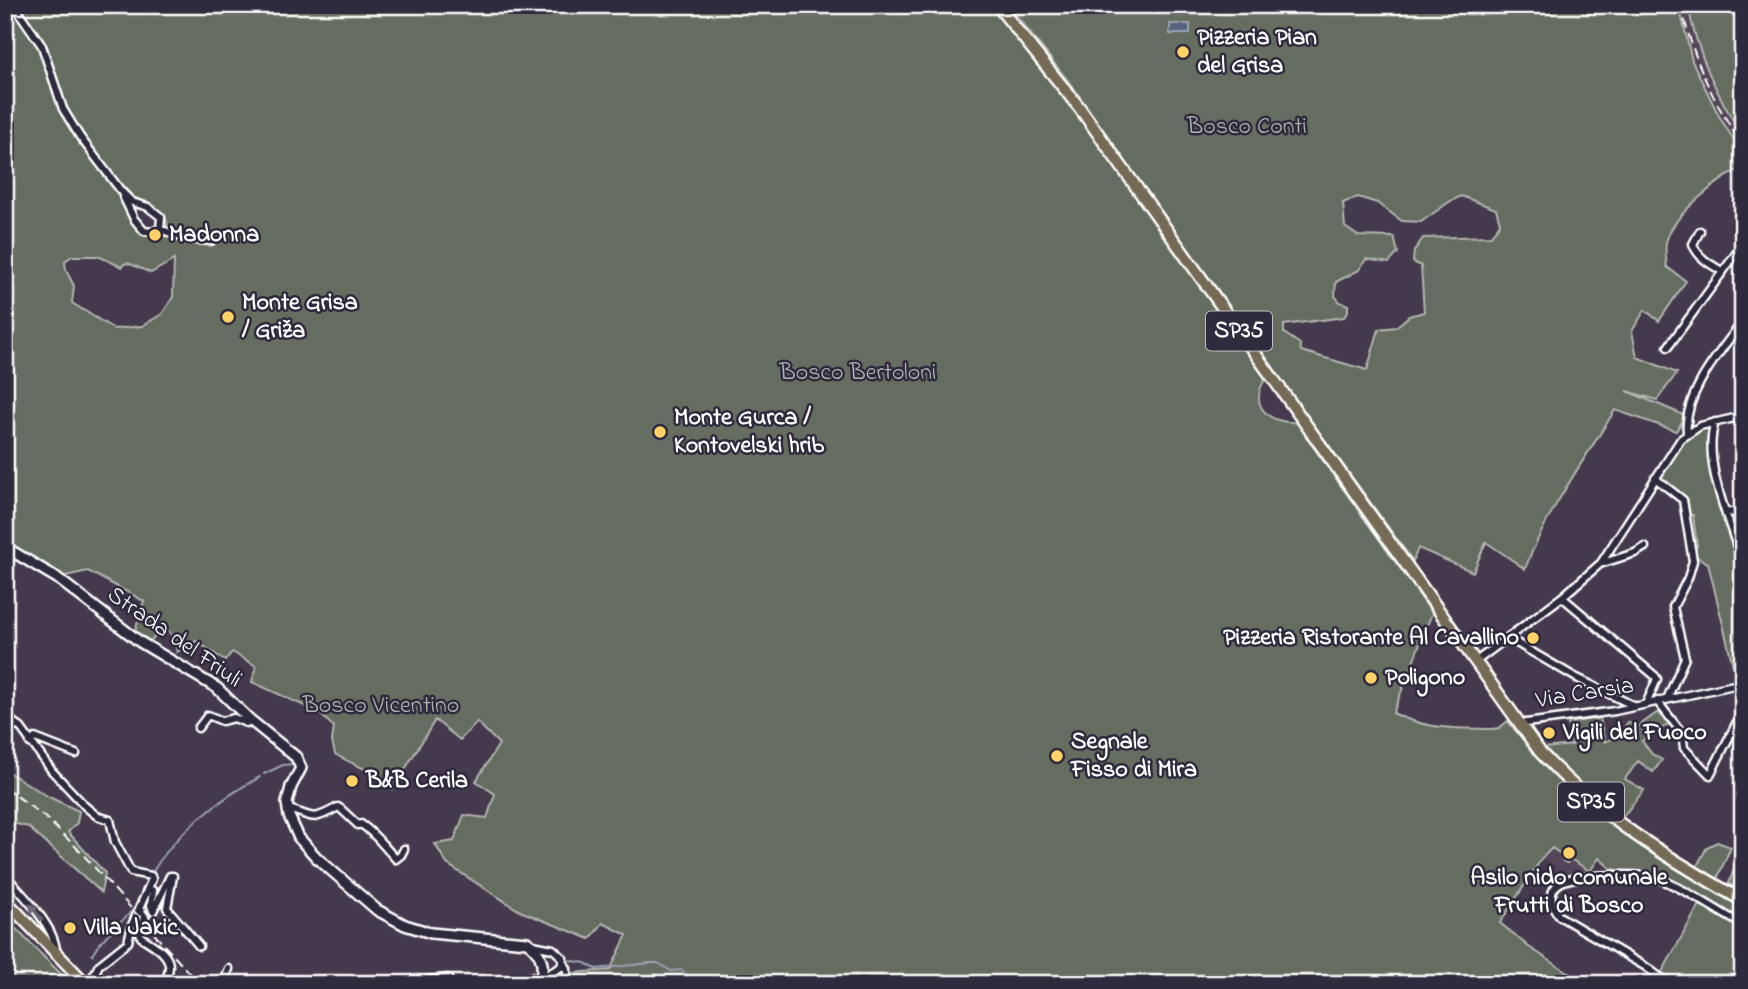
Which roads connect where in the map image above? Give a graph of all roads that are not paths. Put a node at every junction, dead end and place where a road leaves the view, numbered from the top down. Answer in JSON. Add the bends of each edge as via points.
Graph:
{"nodes":[{"id":1,"x":14,"y":5,"type":"edge"},
{"id":2,"x":997,"y":5,"type":"edge"},
{"id":3,"x":121,"y":191,"type":"junction"},
{"id":4,"x":160,"y":229,"type":"junction"},
{"id":5,"x":1700,"y":231,"type":"dead end"},
{"id":6,"x":211,"y":241,"type":"dead end"},
{"id":7,"x":1743,"y":244,"type":"edge"},
{"id":8,"x":1722,"y":271,"type":"junction"},
{"id":9,"x":1743,"y":321,"type":"edge"},
{"id":10,"x":1668,"y":347,"type":"dead end"},
{"id":11,"x":1743,"y":416,"type":"edge"},
{"id":12,"x":1716,"y":422,"type":"junction"},
{"id":13,"x":1687,"y":433,"type":"junction"},
{"id":14,"x":1655,"y":478,"type":"junction"},
{"id":15,"x":1727,"y":513,"type":"junction"},
{"id":16,"x":1743,"y":518,"type":"edge"},
{"id":17,"x":1733,"y":533,"type":"junction"},
{"id":18,"x":5,"y":547,"type":"edge"},
{"id":19,"x":1645,"y":547,"type":"dead end"},
{"id":20,"x":1742,"y":561,"type":"edge"},
{"id":21,"x":1601,"y":564,"type":"junction"},
{"id":22,"x":1562,"y":597,"type":"junction"},
{"id":23,"x":1508,"y":638,"type":"junction"},
{"id":24,"x":1475,"y":662,"type":"junction"},
{"id":25,"x":1743,"y":682,"type":"edge"},
{"id":26,"x":1667,"y":698,"type":"junction"},
{"id":27,"x":1657,"y":701,"type":"junction"},
{"id":28,"x":1646,"y":704,"type":"junction"},
{"id":29,"x":1634,"y":706,"type":"junction"},
{"id":30,"x":1743,"y":710,"type":"edge"},
{"id":31,"x":5,"y":716,"type":"edge"},
{"id":32,"x":250,"y":720,"type":"junction"},
{"id":33,"x":1518,"y":724,"type":"junction"},
{"id":34,"x":198,"y":728,"type":"dead end"},
{"id":35,"x":30,"y":743,"type":"junction"},
{"id":36,"x":76,"y":754,"type":"dead end"},
{"id":37,"x":288,"y":809,"type":"junction"},
{"id":38,"x":404,"y":849,"type":"dead end"},
{"id":39,"x":5,"y":875,"type":"edge"},
{"id":40,"x":150,"y":889,"type":"junction"},
{"id":41,"x":5,"y":900,"type":"edge"},
{"id":42,"x":1743,"y":901,"type":"edge"},
{"id":43,"x":139,"y":910,"type":"junction"},
{"id":44,"x":1743,"y":925,"type":"edge"},
{"id":45,"x":533,"y":945,"type":"junction"},
{"id":46,"x":198,"y":946,"type":"dead end"},
{"id":47,"x":56,"y":953,"type":"junction"},
{"id":48,"x":564,"y":963,"type":"junction"},
{"id":49,"x":229,"y":969,"type":"dead end"},
{"id":50,"x":448,"y":978,"type":"dead end"},
{"id":51,"x":539,"y":981,"type":"edge"},
{"id":52,"x":88,"y":984,"type":"edge"},
{"id":53,"x":170,"y":984,"type":"edge"},
{"id":54,"x":223,"y":984,"type":"edge"},
{"id":55,"x":429,"y":984,"type":"edge"},
{"id":56,"x":554,"y":984,"type":"edge"},
{"id":57,"x":1669,"y":984,"type":"edge"}],
"edges":[{"from":1,"to":3,"type":"street","via":[[42,46],[68,119]]},
{"from":2,"to":24,"type":"main road","number":"SP35","via":[[1079,107]]},
{"from":3,"to":4,"type":"street","via":[[132,202],[158,213]]},
{"from":3,"to":4,"type":"street","via":[[140,229]]},
{"from":4,"to":6,"type":"street","via":[[186,239]]},
{"from":5,"to":8,"type":"street","via":[[1693,244],[1696,250]]},
{"from":7,"to":8,"type":"street"},
{"from":8,"to":10,"type":"street"},
{"from":9,"to":13,"type":"street","via":[[1696,389]]},
{"from":11,"to":12,"type":"street"},
{"from":12,"to":13,"type":"street"},
{"from":12,"to":15,"type":"street","via":[[1711,445]]},
{"from":13,"to":14,"type":"street"},
{"from":14,"to":21,"type":"street"},
{"from":14,"to":26,"type":"street","via":[[1683,500],[1693,561],[1673,607],[1685,658]]},
{"from":15,"to":16,"type":"street"},
{"from":15,"to":17,"type":"street"},
{"from":16,"to":17,"type":"street"},
{"from":17,"to":20,"type":"street"},
{"from":18,"to":32,"type":"main road","name":"Strada del Friuli","via":[[57,578],[140,642],[209,683]]},
{"from":19,"to":21,"type":"street"},
{"from":21,"to":22,"type":"street"},
{"from":22,"to":23,"type":"street"},
{"from":22,"to":28,"type":"street","via":[[1655,676]]},
{"from":23,"to":24,"type":"street"},
{"from":23,"to":29,"type":"street"},
{"from":24,"to":33,"type":"main road","number":"SP35"},
{"from":25,"to":26,"type":"street","name":"Via Carsia"},
{"from":26,"to":27,"type":"street","name":"Via Carsia"},
{"from":27,"to":28,"type":"street","name":"Via Carsia"},
{"from":27,"to":30,"type":"street","name":"Via Carsia","via":[[1682,733],[1684,748],[1710,775]]},
{"from":28,"to":29,"type":"street","name":"Via Carsia"},
{"from":29,"to":33,"type":"street","name":"Via Carsia"},
{"from":31,"to":35,"type":"street","via":[[21,728]]},
{"from":32,"to":34,"type":"street","via":[[222,721],[208,715]]},
{"from":32,"to":37,"type":"main road","name":"Strada del Friuli","via":[[299,762]]},
{"from":33,"to":42,"type":"main road","number":"SP35","via":[[1560,774],[1598,809],[1637,838]]},
{"from":35,"to":36,"type":"street","via":[[35,738]]},
{"from":35,"to":40,"type":"street","via":[[86,807],[110,820],[131,872],[151,876]]},
{"from":37,"to":38,"type":"street","via":[[313,818],[338,807],[369,830],[396,859]]},
{"from":37,"to":45,"type":"main road","via":[[303,844],[386,916],[431,933],[512,939]]},
{"from":47,"to":39,"type":"street","one_way":true,"via":[[50,930]]},
{"from":40,"to":43,"type":"street"},
{"from":40,"to":46,"type":"street","via":[[153,911],[173,876],[167,908]]},
{"from":41,"to":47,"type":"main road"},
{"from":43,"to":52,"type":"street","via":[[128,942],[99,965]]},
{"from":43,"to":53,"type":"street","via":[[145,918],[141,937],[166,957]]},
{"from":44,"to":57,"type":"street","via":[[1662,880],[1644,875],[1560,883],[1552,902],[1559,916]]},
{"from":45,"to":48,"type":"street","via":[[554,949]]},
{"from":45,"to":51,"type":"main road","via":[[542,961]]},
{"from":47,"to":52,"type":"main road"},
{"from":48,"to":51,"type":"street"},
{"from":48,"to":56,"type":"street","via":[[567,975]]},
{"from":49,"to":54,"type":"street"},
{"from":50,"to":55,"type":"street","via":[[429,980]]}]}
